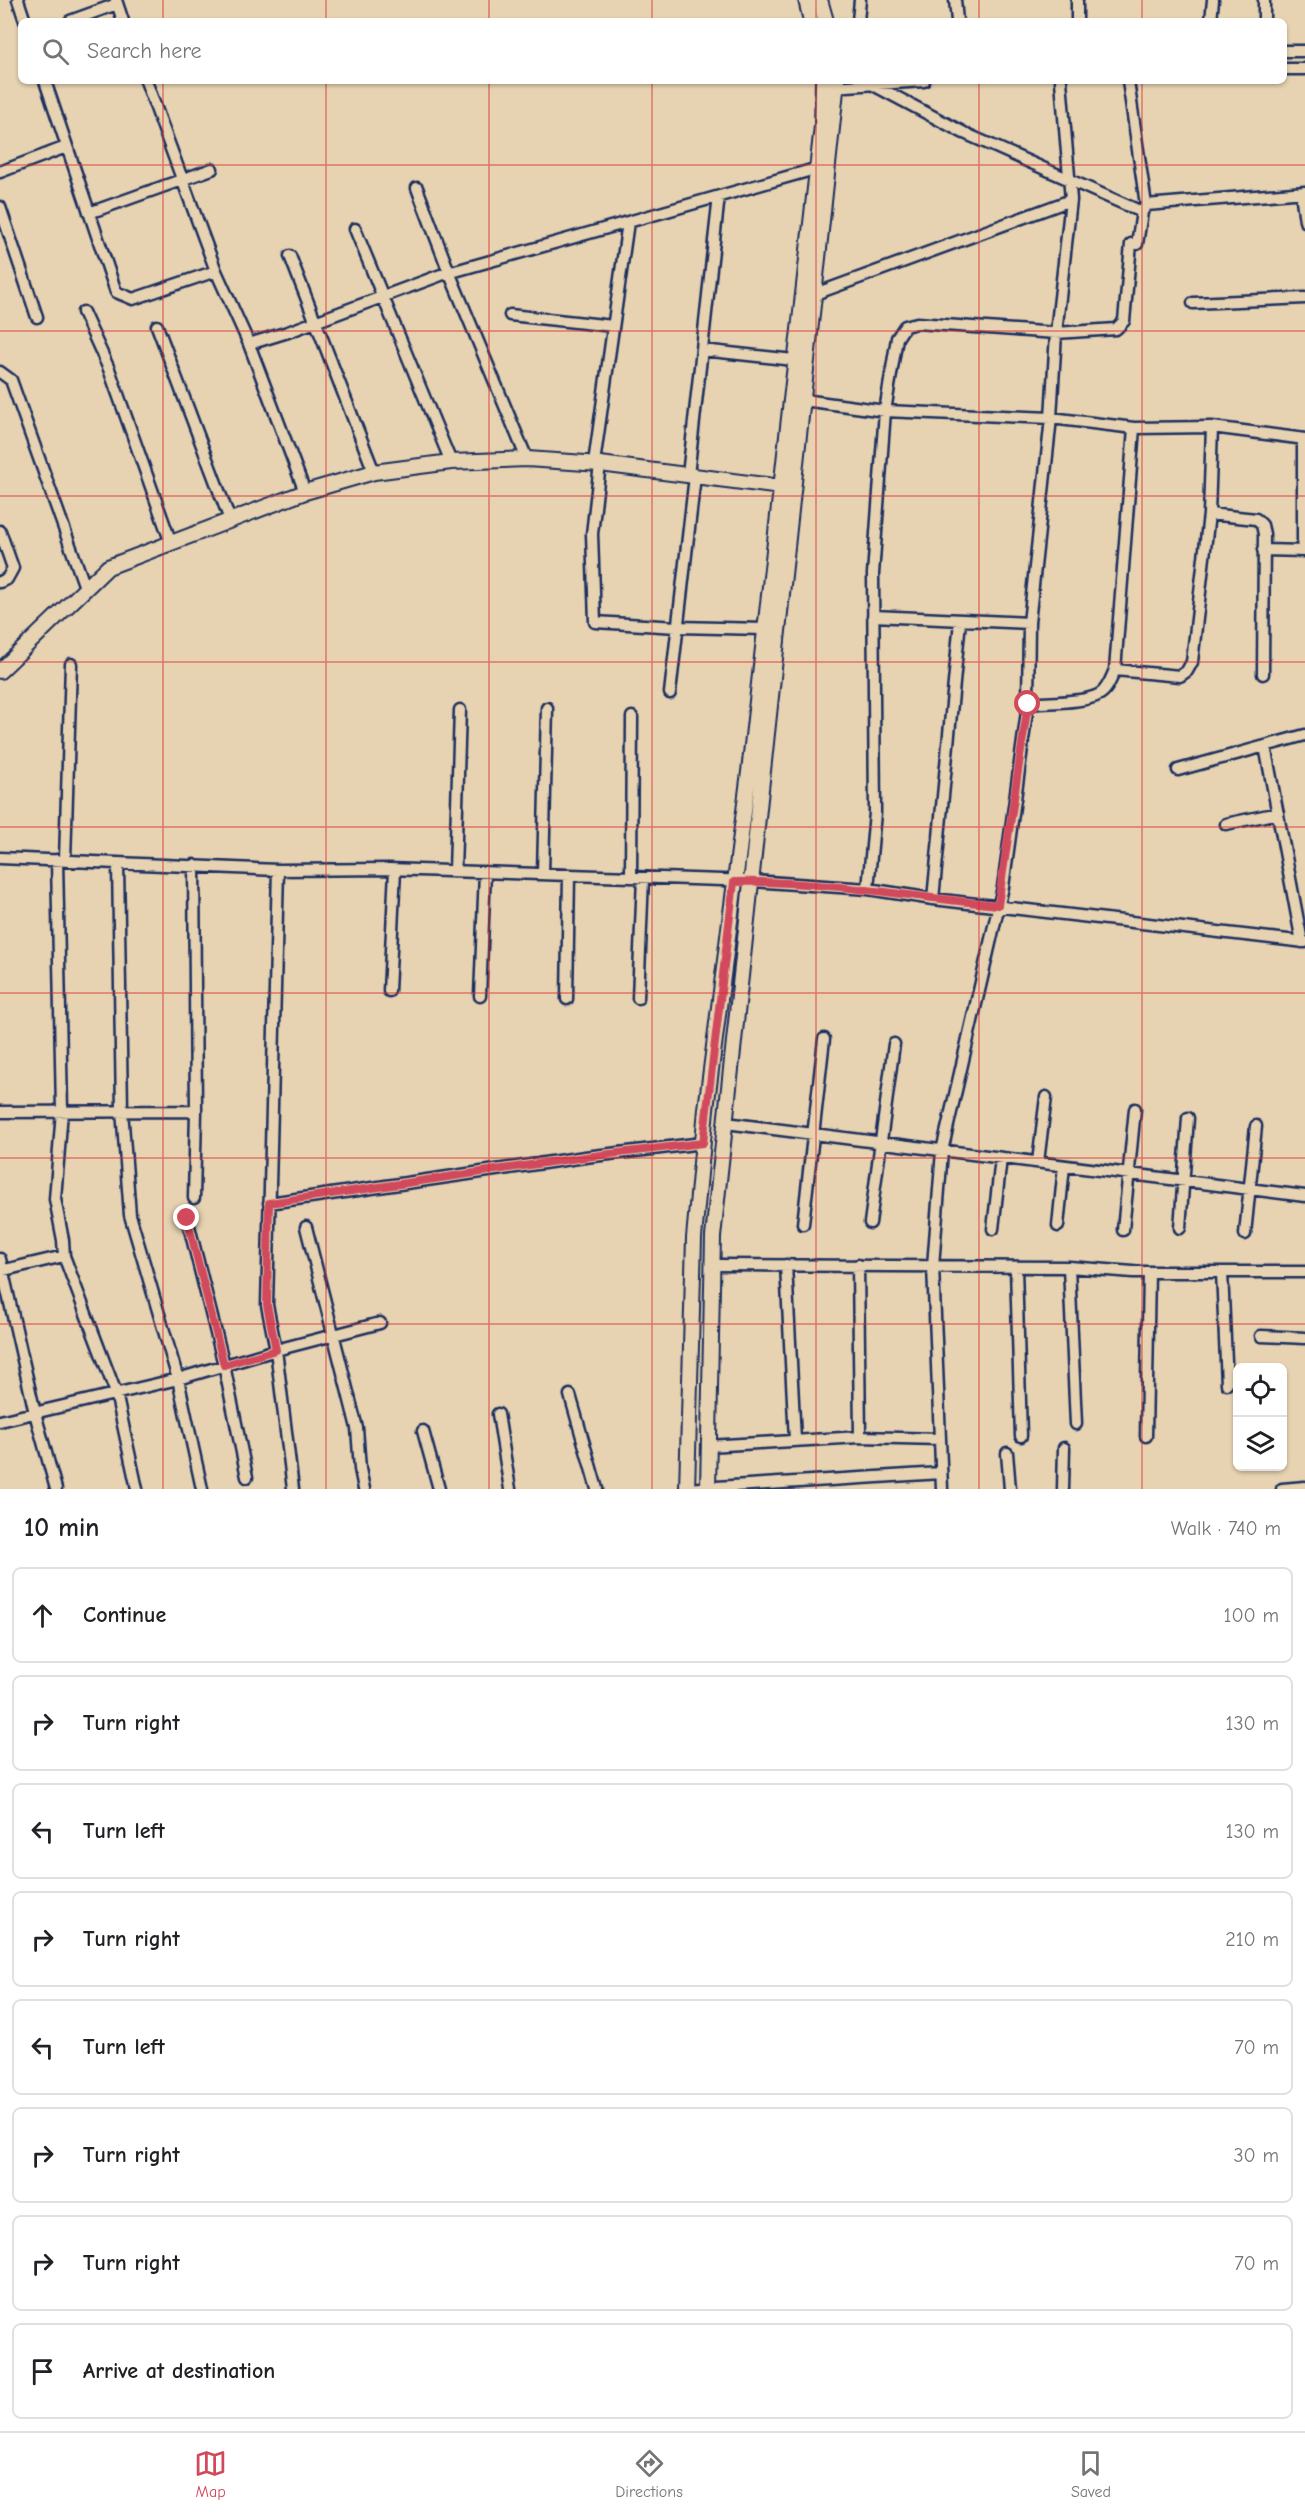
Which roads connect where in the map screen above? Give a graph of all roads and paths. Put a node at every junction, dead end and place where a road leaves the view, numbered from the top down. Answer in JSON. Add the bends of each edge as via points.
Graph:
{"nodes":[{"id":1,"x":18,"y":0,"type":"edge"},
{"id":2,"x":806,"y":0,"type":"edge"},
{"id":3,"x":820,"y":0,"type":"edge"},
{"id":4,"x":860,"y":0,"type":"edge"},
{"id":5,"x":955,"y":0,"type":"edge"},
{"id":6,"x":1077,"y":0,"type":"edge"},
{"id":7,"x":1213,"y":0,"type":"edge"},
{"id":8,"x":1264,"y":0,"type":"edge"},
{"id":9,"x":116,"y":2,"type":"edge"},
{"id":10,"x":24,"y":18,"type":"edge"},
{"id":11,"x":77,"y":18,"type":"edge"},
{"id":12,"x":122,"y":18,"type":"edge"},
{"id":13,"x":811,"y":18,"type":"edge"},
{"id":14,"x":825,"y":18,"type":"edge"},
{"id":15,"x":858,"y":18,"type":"edge"},
{"id":16,"x":957,"y":18,"type":"edge"},
{"id":17,"x":1077,"y":18,"type":"edge"},
{"id":18,"x":1211,"y":18,"type":"edge"},
{"id":19,"x":1264,"y":18,"type":"edge"},
{"id":20,"x":1287,"y":51,"type":"edge"},
{"id":21,"x":1305,"y":51,"type":"edge"},
{"id":22,"x":1287,"y":69,"type":"edge"},
{"id":23,"x":1305,"y":69,"type":"edge"},
{"id":24,"x":46,"y":84,"type":"edge"},
{"id":25,"x":147,"y":84,"type":"edge"},
{"id":26,"x":830,"y":84,"type":"edge"},
{"id":27,"x":870,"y":84,"type":"edge"},
{"id":28,"x":1060,"y":84,"type":"edge"},
{"id":29,"x":1128,"y":84,"type":"edge"},
{"id":30,"x":66,"y":147,"type":"junction"},
{"id":31,"x":823,"y":167,"type":"junction"},
{"id":32,"x":212,"y":169,"type":"dead end"},
{"id":33,"x":0,"y":172,"type":"edge"},
{"id":34,"x":182,"y":179,"type":"junction"},
{"id":35,"x":1069,"y":180,"type":"junction"},
{"id":36,"x":417,"y":188,"type":"dead end"},
{"id":37,"x":719,"y":196,"type":"junction"},
{"id":38,"x":1303,"y":196,"type":"edge"},
{"id":39,"x":1071,"y":200,"type":"junction"},
{"id":40,"x":0,"y":207,"type":"edge"},
{"id":41,"x":1144,"y":209,"type":"junction"},
{"id":42,"x":89,"y":213,"type":"junction"},
{"id":43,"x":1305,"y":221,"type":"edge"},
{"id":44,"x":628,"y":222,"type":"junction"},
{"id":45,"x":356,"y":229,"type":"dead end"},
{"id":46,"x":290,"y":256,"type":"dead end"},
{"id":47,"x":216,"y":271,"type":"junction"},
{"id":48,"x":449,"y":273,"type":"junction"},
{"id":49,"x":815,"y":294,"type":"junction"},
{"id":50,"x":383,"y":296,"type":"junction"},
{"id":51,"x":1305,"y":298,"type":"edge"},
{"id":52,"x":1193,"y":303,"type":"dead end"},
{"id":53,"x":83,"y":312,"type":"dead end"},
{"id":54,"x":510,"y":315,"type":"dead end"},
{"id":55,"x":37,"y":317,"type":"dead end"},
{"id":56,"x":316,"y":321,"type":"junction"},
{"id":57,"x":157,"y":326,"type":"dead end"},
{"id":58,"x":613,"y":326,"type":"junction"},
{"id":59,"x":1056,"y":333,"type":"junction"},
{"id":60,"x":249,"y":344,"type":"junction"},
{"id":61,"x":702,"y":350,"type":"junction"},
{"id":62,"x":794,"y":360,"type":"junction"},
{"id":63,"x":0,"y":372,"type":"edge"},
{"id":64,"x":797,"y":399,"type":"junction"},
{"id":65,"x":885,"y":411,"type":"junction"},
{"id":66,"x":1051,"y":418,"type":"junction"},
{"id":67,"x":1212,"y":427,"type":"junction"},
{"id":68,"x":1134,"y":428,"type":"junction"},
{"id":69,"x":1304,"y":439,"type":"edge"},
{"id":70,"x":527,"y":459,"type":"junction"},
{"id":71,"x":451,"y":462,"type":"junction"},
{"id":72,"x":597,"y":464,"type":"junction"},
{"id":73,"x":374,"y":472,"type":"junction"},
{"id":74,"x":691,"y":475,"type":"junction"},
{"id":75,"x":787,"y":488,"type":"junction"},
{"id":76,"x":305,"y":492,"type":"junction"},
{"id":77,"x":1209,"y":514,"type":"junction"},
{"id":78,"x":230,"y":520,"type":"junction"},
{"id":79,"x":0,"y":531,"type":"edge"},
{"id":80,"x":171,"y":543,"type":"junction"},
{"id":81,"x":1263,"y":550,"type":"junction"},
{"id":82,"x":1304,"y":551,"type":"edge"},
{"id":83,"x":0,"y":582,"type":"edge"},
{"id":84,"x":86,"y":590,"type":"junction"},
{"id":85,"x":873,"y":615,"type":"junction"},
{"id":86,"x":960,"y":621,"type":"junction"},
{"id":87,"x":1029,"y":623,"type":"junction"},
{"id":88,"x":677,"y":627,"type":"junction"},
{"id":89,"x":764,"y":629,"type":"junction"},
{"id":90,"x":71,"y":664,"type":"dead end"},
{"id":91,"x":1115,"y":670,"type":"junction"},
{"id":92,"x":0,"y":671,"type":"edge"},
{"id":93,"x":1263,"y":674,"type":"dead end"},
{"id":94,"x":670,"y":693,"type":"dead end"},
{"id":95,"x":1028,"y":704,"type":"junction"},
{"id":96,"x":547,"y":708,"type":"dead end"},
{"id":97,"x":460,"y":710,"type":"dead end"},
{"id":98,"x":632,"y":717,"type":"dead end"},
{"id":99,"x":1305,"y":735,"type":"edge"},
{"id":100,"x":1265,"y":746,"type":"junction"},
{"id":101,"x":1178,"y":770,"type":"dead end"},
{"id":102,"x":1278,"y":813,"type":"junction"},
{"id":103,"x":1226,"y":825,"type":"dead end"},
{"id":104,"x":0,"y":858,"type":"edge"},
{"id":105,"x":61,"y":860,"type":"junction"},
{"id":106,"x":118,"y":864,"type":"junction"},
{"id":107,"x":194,"y":865,"type":"junction"},
{"id":108,"x":278,"y":870,"type":"junction"},
{"id":109,"x":395,"y":870,"type":"junction"},
{"id":110,"x":455,"y":872,"type":"junction"},
{"id":111,"x":485,"y":872,"type":"junction"},
{"id":112,"x":543,"y":874,"type":"junction"},
{"id":113,"x":569,"y":875,"type":"junction"},
{"id":114,"x":631,"y":877,"type":"junction"},
{"id":115,"x":643,"y":878,"type":"junction"},
{"id":116,"x":753,"y":881,"type":"junction"},
{"id":117,"x":734,"y":882,"type":"junction"},
{"id":118,"x":868,"y":889,"type":"junction"},
{"id":119,"x":933,"y":899,"type":"junction"},
{"id":120,"x":998,"y":905,"type":"junction"},
{"id":121,"x":1304,"y":942,"type":"edge"},
{"id":122,"x":389,"y":991,"type":"dead end"},
{"id":123,"x":480,"y":996,"type":"dead end"},
{"id":124,"x":638,"y":998,"type":"dead end"},
{"id":125,"x":567,"y":999,"type":"dead end"},
{"id":126,"x":824,"y":1039,"type":"dead end"},
{"id":127,"x":894,"y":1044,"type":"dead end"},
{"id":128,"x":1046,"y":1097,"type":"dead end"},
{"id":129,"x":1135,"y":1109,"type":"dead end"},
{"id":130,"x":122,"y":1110,"type":"junction"},
{"id":131,"x":62,"y":1111,"type":"junction"},
{"id":132,"x":0,"y":1112,"type":"edge"},
{"id":133,"x":196,"y":1112,"type":"junction"},
{"id":134,"x":1188,"y":1118,"type":"dead end"},
{"id":135,"x":726,"y":1123,"type":"junction"},
{"id":136,"x":1256,"y":1126,"type":"dead end"},
{"id":137,"x":814,"y":1134,"type":"junction"},
{"id":138,"x":703,"y":1143,"type":"junction"},
{"id":139,"x":880,"y":1143,"type":"junction"},
{"id":140,"x":942,"y":1151,"type":"junction"},
{"id":141,"x":1001,"y":1158,"type":"junction"},
{"id":142,"x":1038,"y":1162,"type":"junction"},
{"id":143,"x":1064,"y":1166,"type":"junction"},
{"id":144,"x":1129,"y":1174,"type":"junction"},
{"id":145,"x":1183,"y":1181,"type":"junction"},
{"id":146,"x":1249,"y":1190,"type":"junction"},
{"id":147,"x":1305,"y":1196,"type":"edge"},
{"id":148,"x":194,"y":1198,"type":"dead end"},
{"id":149,"x":269,"y":1203,"type":"junction"},
{"id":150,"x":187,"y":1218,"type":"dead end"},
{"id":151,"x":870,"y":1223,"type":"dead end"},
{"id":152,"x":804,"y":1224,"type":"dead end"},
{"id":153,"x":1058,"y":1226,"type":"dead end"},
{"id":154,"x":306,"y":1227,"type":"dead end"},
{"id":155,"x":1180,"y":1227,"type":"dead end"},
{"id":156,"x":993,"y":1229,"type":"dead end"},
{"id":157,"x":1123,"y":1230,"type":"dead end"},
{"id":158,"x":1245,"y":1234,"type":"dead end"},
{"id":159,"x":64,"y":1256,"type":"junction"},
{"id":160,"x":0,"y":1259,"type":"edge"},
{"id":161,"x":712,"y":1265,"type":"junction"},
{"id":162,"x":786,"y":1265,"type":"junction"},
{"id":163,"x":858,"y":1265,"type":"junction"},
{"id":164,"x":933,"y":1266,"type":"junction"},
{"id":165,"x":1016,"y":1268,"type":"junction"},
{"id":166,"x":1069,"y":1268,"type":"junction"},
{"id":167,"x":1,"y":1271,"type":"edge"},
{"id":168,"x":1149,"y":1272,"type":"junction"},
{"id":169,"x":1222,"y":1272,"type":"junction"},
{"id":170,"x":1305,"y":1272,"type":"edge"},
{"id":171,"x":380,"y":1323,"type":"dead end"},
{"id":172,"x":1261,"y":1336,"type":"dead end"},
{"id":173,"x":334,"y":1337,"type":"junction"},
{"id":174,"x":1305,"y":1338,"type":"edge"},
{"id":175,"x":276,"y":1350,"type":"junction"},
{"id":176,"x":224,"y":1365,"type":"junction"},
{"id":177,"x":178,"y":1379,"type":"junction"},
{"id":178,"x":1227,"y":1384,"type":"dead end"},
{"id":179,"x":116,"y":1393,"type":"junction"},
{"id":180,"x":570,"y":1395,"type":"dead end"},
{"id":181,"x":35,"y":1413,"type":"junction"},
{"id":182,"x":498,"y":1414,"type":"dead end"},
{"id":183,"x":0,"y":1421,"type":"edge"},
{"id":184,"x":1076,"y":1424,"type":"dead end"},
{"id":185,"x":423,"y":1431,"type":"dead end"},
{"id":186,"x":1146,"y":1436,"type":"dead end"},
{"id":187,"x":861,"y":1437,"type":"junction"},
{"id":188,"x":1021,"y":1437,"type":"dead end"},
{"id":189,"x":940,"y":1439,"type":"junction"},
{"id":190,"x":795,"y":1440,"type":"junction"},
{"id":191,"x":708,"y":1446,"type":"junction"},
{"id":192,"x":1064,"y":1448,"type":"dead end"},
{"id":193,"x":1007,"y":1453,"type":"dead end"},
{"id":194,"x":941,"y":1473,"type":"junction"},
{"id":195,"x":247,"y":1477,"type":"dead end"},
{"id":196,"x":708,"y":1487,"type":"edge"},
{"id":197,"x":1305,"y":1488,"type":"edge"},
{"id":198,"x":56,"y":1489,"type":"edge"},
{"id":199,"x":137,"y":1489,"type":"edge"},
{"id":200,"x":202,"y":1489,"type":"edge"},
{"id":201,"x":293,"y":1489,"type":"edge"},
{"id":202,"x":364,"y":1489,"type":"edge"},
{"id":203,"x":439,"y":1489,"type":"edge"},
{"id":204,"x":510,"y":1489,"type":"edge"},
{"id":205,"x":597,"y":1489,"type":"edge"},
{"id":206,"x":687,"y":1489,"type":"edge"},
{"id":207,"x":942,"y":1489,"type":"edge"},
{"id":208,"x":1010,"y":1489,"type":"edge"},
{"id":209,"x":1063,"y":1489,"type":"edge"},
{"id":210,"x":1282,"y":1489,"type":"edge"}],
"edges":[{"from":1,"to":10,"type":"street"},
{"from":2,"to":13,"type":"street"},
{"from":3,"to":14,"type":"street"},
{"from":4,"to":15,"type":"street"},
{"from":5,"to":16,"type":"street"},
{"from":6,"to":17,"type":"street"},
{"from":7,"to":18,"type":"street"},
{"from":8,"to":19,"type":"street"},
{"from":9,"to":11,"type":"street"},
{"from":9,"to":12,"type":"street"},
{"from":20,"to":21,"type":"street"},
{"from":22,"to":23,"type":"street"},
{"from":24,"to":30,"type":"street"},
{"from":25,"to":34,"type":"street"},
{"from":26,"to":31,"type":"street"},
{"from":27,"to":35,"type":"street","via":[[964,133]]},
{"from":28,"to":35,"type":"street"},
{"from":29,"to":41,"type":"street"},
{"from":30,"to":33,"type":"street"},
{"from":30,"to":42,"type":"street"},
{"from":31,"to":37,"type":"street"},
{"from":31,"to":49,"type":"street"},
{"from":31,"to":62,"type":"street"},
{"from":32,"to":34,"type":"street"},
{"from":34,"to":42,"type":"street"},
{"from":34,"to":47,"type":"street"},
{"from":35,"to":39,"type":"street"},
{"from":35,"to":41,"type":"street"},
{"from":36,"to":48,"type":"street"},
{"from":37,"to":44,"type":"street"},
{"from":37,"to":61,"type":"street"},
{"from":38,"to":41,"type":"street"},
{"from":38,"to":43,"type":"street"},
{"from":39,"to":49,"type":"street"},
{"from":39,"to":59,"type":"street"},
{"from":40,"to":55,"type":"street"},
{"from":41,"to":59,"type":"street","via":[[1120,327]]},
{"from":42,"to":47,"type":"street","via":[[116,292],[124,297],[146,296]]},
{"from":44,"to":48,"type":"street"},
{"from":44,"to":58,"type":"street"},
{"from":45,"to":50,"type":"street"},
{"from":46,"to":56,"type":"street"},
{"from":47,"to":60,"type":"street"},
{"from":48,"to":50,"type":"street"},
{"from":48,"to":70,"type":"street"},
{"from":49,"to":64,"type":"street"},
{"from":50,"to":56,"type":"street"},
{"from":50,"to":71,"type":"street"},
{"from":51,"to":52,"type":"street"},
{"from":53,"to":80,"type":"street","via":[[109,369]]},
{"from":54,"to":58,"type":"street"},
{"from":56,"to":60,"type":"street"},
{"from":56,"to":73,"type":"street"},
{"from":57,"to":78,"type":"street"},
{"from":58,"to":72,"type":"street"},
{"from":59,"to":65,"type":"street","via":[[917,323],[905,326],[897,338]]},
{"from":59,"to":66,"type":"street"},
{"from":60,"to":76,"type":"street"},
{"from":61,"to":62,"type":"street"},
{"from":61,"to":74,"type":"street"},
{"from":62,"to":64,"type":"street"},
{"from":63,"to":84,"type":"street","via":[[11,380]]},
{"from":64,"to":65,"type":"street"},
{"from":64,"to":75,"type":"street"},
{"from":65,"to":66,"type":"street"},
{"from":65,"to":85,"type":"street"},
{"from":66,"to":68,"type":"street"},
{"from":66,"to":87,"type":"street"},
{"from":67,"to":68,"type":"street"},
{"from":67,"to":69,"type":"street"},
{"from":67,"to":77,"type":"street"},
{"from":68,"to":91,"type":"street"},
{"from":69,"to":82,"type":"street"},
{"from":70,"to":71,"type":"street"},
{"from":70,"to":72,"type":"street"},
{"from":71,"to":73,"type":"street"},
{"from":72,"to":74,"type":"street"},
{"from":72,"to":88,"type":"street","via":[[592,534],[594,622]]},
{"from":73,"to":76,"type":"street"},
{"from":74,"to":75,"type":"street"},
{"from":74,"to":88,"type":"street"},
{"from":75,"to":89,"type":"street"},
{"from":75,"to":116,"type":"street"},
{"from":76,"to":78,"type":"street"},
{"from":77,"to":81,"type":"street","via":[[1256,519],[1262,525]]},
{"from":77,"to":91,"type":"street","via":[[1192,663],[1180,676]]},
{"from":78,"to":80,"type":"street"},
{"from":79,"to":83,"type":"street","via":[[13,568],[7,579]]},
{"from":80,"to":84,"type":"street","via":[[108,567]]},
{"from":81,"to":82,"type":"street"},
{"from":81,"to":93,"type":"street"},
{"from":84,"to":92,"type":"street"},
{"from":85,"to":86,"type":"street"},
{"from":85,"to":118,"type":"street","via":[[875,813]]},
{"from":86,"to":87,"type":"street"},
{"from":86,"to":119,"type":"street"},
{"from":87,"to":95,"type":"street"},
{"from":88,"to":89,"type":"street"},
{"from":88,"to":94,"type":"street"},
{"from":89,"to":117,"type":"street"},
{"from":90,"to":105,"type":"street"},
{"from":91,"to":95,"type":"street","via":[[1101,693]]},
{"from":95,"to":120,"type":"street"},
{"from":96,"to":112,"type":"street"},
{"from":97,"to":110,"type":"street"},
{"from":98,"to":114,"type":"street"},
{"from":99,"to":100,"type":"street"},
{"from":100,"to":101,"type":"street"},
{"from":100,"to":102,"type":"street"},
{"from":102,"to":103,"type":"street"},
{"from":102,"to":121,"type":"street"},
{"from":104,"to":105,"type":"street"},
{"from":105,"to":106,"type":"street"},
{"from":105,"to":131,"type":"street"},
{"from":106,"to":107,"type":"street"},
{"from":106,"to":130,"type":"street"},
{"from":107,"to":108,"type":"street"},
{"from":107,"to":133,"type":"street"},
{"from":108,"to":109,"type":"street"},
{"from":108,"to":149,"type":"street"},
{"from":109,"to":110,"type":"street"},
{"from":109,"to":122,"type":"street"},
{"from":110,"to":111,"type":"street"},
{"from":111,"to":112,"type":"street"},
{"from":111,"to":123,"type":"street"},
{"from":112,"to":113,"type":"street"},
{"from":113,"to":114,"type":"street"},
{"from":113,"to":125,"type":"street"},
{"from":114,"to":115,"type":"street"},
{"from":115,"to":117,"type":"street"},
{"from":115,"to":124,"type":"street"},
{"from":116,"to":117,"type":"street"},
{"from":116,"to":118,"type":"street"},
{"from":116,"to":135,"type":"street"},
{"from":117,"to":138,"type":"street"},
{"from":118,"to":119,"type":"street"},
{"from":119,"to":120,"type":"street"},
{"from":120,"to":121,"type":"street"},
{"from":120,"to":140,"type":"street"},
{"from":126,"to":137,"type":"street"},
{"from":127,"to":139,"type":"street"},
{"from":128,"to":142,"type":"street"},
{"from":129,"to":144,"type":"street"},
{"from":130,"to":131,"type":"street"},
{"from":130,"to":133,"type":"street"},
{"from":130,"to":177,"type":"street","via":[[130,1215]]},
{"from":131,"to":132,"type":"street"},
{"from":131,"to":159,"type":"street","via":[[55,1199]]},
{"from":133,"to":148,"type":"street"},
{"from":134,"to":145,"type":"street"},
{"from":135,"to":137,"type":"street"},
{"from":135,"to":161,"type":"street"},
{"from":136,"to":146,"type":"street"},
{"from":137,"to":139,"type":"street"},
{"from":137,"to":152,"type":"street"},
{"from":138,"to":149,"type":"street"},
{"from":138,"to":206,"type":"street","via":[[694,1238]]},
{"from":139,"to":140,"type":"street"},
{"from":139,"to":151,"type":"street"},
{"from":140,"to":141,"type":"street"},
{"from":140,"to":164,"type":"street"},
{"from":141,"to":142,"type":"street"},
{"from":141,"to":156,"type":"street"},
{"from":142,"to":143,"type":"street"},
{"from":143,"to":144,"type":"street"},
{"from":143,"to":153,"type":"street"},
{"from":144,"to":145,"type":"street"},
{"from":144,"to":157,"type":"street"},
{"from":145,"to":146,"type":"street"},
{"from":145,"to":155,"type":"street"},
{"from":146,"to":147,"type":"street"},
{"from":146,"to":158,"type":"street"},
{"from":149,"to":175,"type":"street","via":[[267,1305]]},
{"from":150,"to":176,"type":"street"},
{"from":154,"to":173,"type":"street"},
{"from":159,"to":167,"type":"street"},
{"from":159,"to":179,"type":"street"},
{"from":160,"to":167,"type":"street"},
{"from":161,"to":162,"type":"street"},
{"from":161,"to":191,"type":"street"},
{"from":162,"to":163,"type":"street"},
{"from":162,"to":190,"type":"street"},
{"from":163,"to":164,"type":"street"},
{"from":163,"to":187,"type":"street"},
{"from":164,"to":165,"type":"street"},
{"from":164,"to":189,"type":"street"},
{"from":165,"to":166,"type":"street"},
{"from":165,"to":188,"type":"street"},
{"from":166,"to":168,"type":"street"},
{"from":166,"to":184,"type":"street"},
{"from":167,"to":181,"type":"street"},
{"from":168,"to":169,"type":"street"},
{"from":168,"to":186,"type":"street"},
{"from":169,"to":170,"type":"street"},
{"from":169,"to":178,"type":"street"},
{"from":171,"to":173,"type":"street"},
{"from":172,"to":174,"type":"street"},
{"from":173,"to":175,"type":"street"},
{"from":173,"to":202,"type":"street","via":[[357,1428]]},
{"from":175,"to":176,"type":"street"},
{"from":175,"to":201,"type":"street"},
{"from":176,"to":177,"type":"street"},
{"from":176,"to":195,"type":"street"},
{"from":177,"to":179,"type":"street"},
{"from":177,"to":200,"type":"street"},
{"from":179,"to":181,"type":"street"},
{"from":179,"to":199,"type":"street"},
{"from":180,"to":205,"type":"street"},
{"from":181,"to":183,"type":"street"},
{"from":181,"to":198,"type":"street"},
{"from":182,"to":204,"type":"street"},
{"from":185,"to":203,"type":"street"},
{"from":187,"to":189,"type":"street"},
{"from":187,"to":190,"type":"street"},
{"from":189,"to":194,"type":"street"},
{"from":190,"to":191,"type":"street"},
{"from":191,"to":196,"type":"street"},
{"from":192,"to":209,"type":"street"},
{"from":193,"to":208,"type":"street"},
{"from":194,"to":196,"type":"street"},
{"from":194,"to":207,"type":"street"},
{"from":196,"to":206,"type":"street"},
{"from":197,"to":210,"type":"street"}]}
